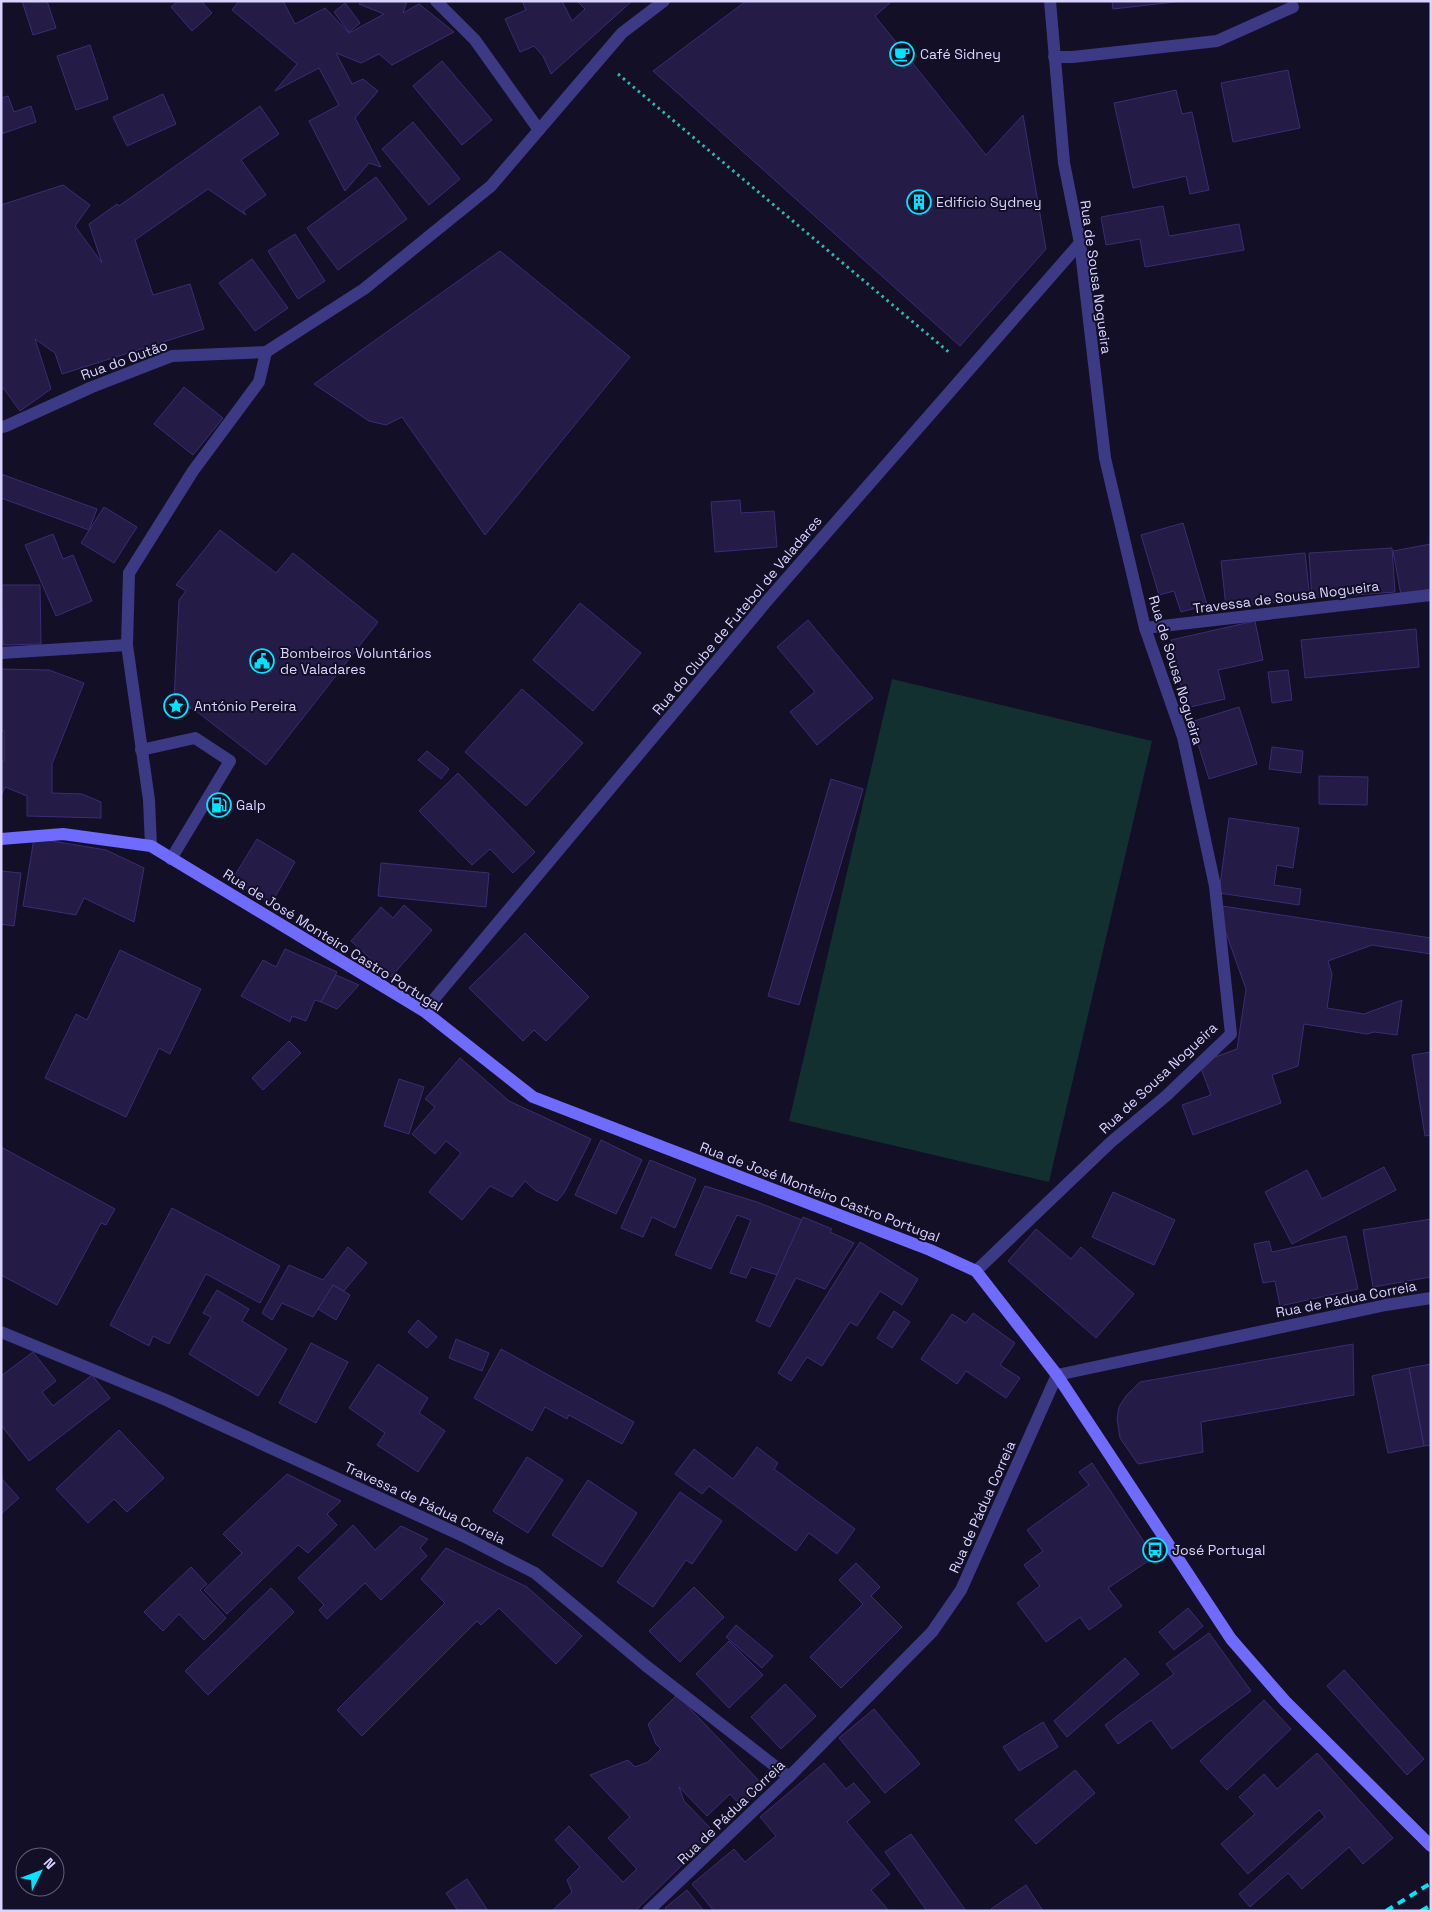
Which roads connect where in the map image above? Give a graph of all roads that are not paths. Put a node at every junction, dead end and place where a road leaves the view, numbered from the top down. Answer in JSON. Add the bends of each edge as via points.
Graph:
{"nodes":[{"id":1,"x":436,"y":1,"type":"edge"},
{"id":2,"x":664,"y":1,"type":"edge"},
{"id":3,"x":1050,"y":1,"type":"edge"},
{"id":4,"x":1293,"y":7,"type":"dead end"},
{"id":5,"x":1054,"y":57,"type":"junction"},
{"id":6,"x":540,"y":130,"type":"junction"},
{"id":7,"x":1080,"y":243,"type":"junction"},
{"id":8,"x":266,"y":352,"type":"junction"},
{"id":9,"x":1,"y":427,"type":"edge"},
{"id":10,"x":1431,"y":595,"type":"edge"},
{"id":11,"x":1145,"y":628,"type":"junction"},
{"id":12,"x":127,"y":645,"type":"junction"},
{"id":13,"x":1,"y":653,"type":"edge"},
{"id":14,"x":142,"y":750,"type":"junction"},
{"id":15,"x":1,"y":840,"type":"edge"},
{"id":16,"x":151,"y":846,"type":"junction"},
{"id":17,"x":171,"y":859,"type":"junction"},
{"id":18,"x":424,"y":1011,"type":"junction"},
{"id":19,"x":976,"y":1272,"type":"junction"},
{"id":20,"x":1431,"y":1298,"type":"edge"},
{"id":21,"x":1,"y":1332,"type":"edge"},
{"id":22,"x":1057,"y":1375,"type":"junction"},
{"id":23,"x":789,"y":1777,"type":"junction"},
{"id":24,"x":1429,"y":1845,"type":"edge"},
{"id":25,"x":648,"y":1911,"type":"edge"}],
"edges":[{"from":1,"to":6,"type":"street","via":[[475,40]]},
{"from":2,"to":6,"type":"street","via":[[622,34]]},
{"from":3,"to":5,"type":"street","name":"Rua de Sousa Nogueira"},
{"from":4,"to":5,"type":"street","via":[[1217,41],[1073,58]]},
{"from":5,"to":7,"type":"street","name":"Rua de Sousa Nogueira","via":[[1064,163]]},
{"from":6,"to":8,"type":"street","via":[[492,186],[364,289]]},
{"from":7,"to":11,"type":"street","name":"Rua de Sousa Nogueira","via":[[1105,458]]},
{"from":7,"to":18,"type":"street","name":"Rua do Clube de Futebol de Valadares","via":[[767,601]]},
{"from":8,"to":9,"type":"street","name":"Rua do Outão","via":[[172,356]]},
{"from":8,"to":12,"type":"street","via":[[259,382],[193,471],[129,573]]},
{"from":10,"to":11,"type":"street","name":"Travessa de Sousa Nogueira"},
{"from":11,"to":19,"type":"street","name":"Rua de Sousa Nogueira","via":[[1183,737],[1215,886],[1231,1034],[1166,1096],[1111,1142]]},
{"from":12,"to":13,"type":"street"},
{"from":12,"to":14,"type":"street"},
{"from":14,"to":16,"type":"street","via":[[150,800]]},
{"from":14,"to":17,"type":"street","via":[[195,738],[230,761]]},
{"from":15,"to":16,"type":"main road","name":"Rua de José Monteiro Castro Portugal","via":[[63,834]]},
{"from":16,"to":17,"type":"main road","name":"Rua de José Monteiro Castro Portugal"},
{"from":17,"to":18,"type":"main road","name":"Rua de José Monteiro Castro Portugal"},
{"from":18,"to":19,"type":"main road","name":"Rua de José Monteiro Castro Portugal","via":[[533,1097],[930,1250]]},
{"from":19,"to":22,"type":"main road","name":"Rua de José Monteiro Castro Portugal"},
{"from":20,"to":22,"type":"street","name":"Rua de Pádua Correia"},
{"from":21,"to":23,"type":"street","name":"Travessa de Pádua Correia","via":[[166,1400],[464,1536],[535,1573],[645,1665]]},
{"from":22,"to":23,"type":"street","name":"Rua de Pádua Correia","via":[[961,1590],[932,1632]]},
{"from":22,"to":24,"type":"main road","name":"Rua de José Monteiro Castro Portugal","via":[[1231,1639],[1285,1701]]},
{"from":23,"to":25,"type":"street","name":"Rua de Pádua Correia"}]}
